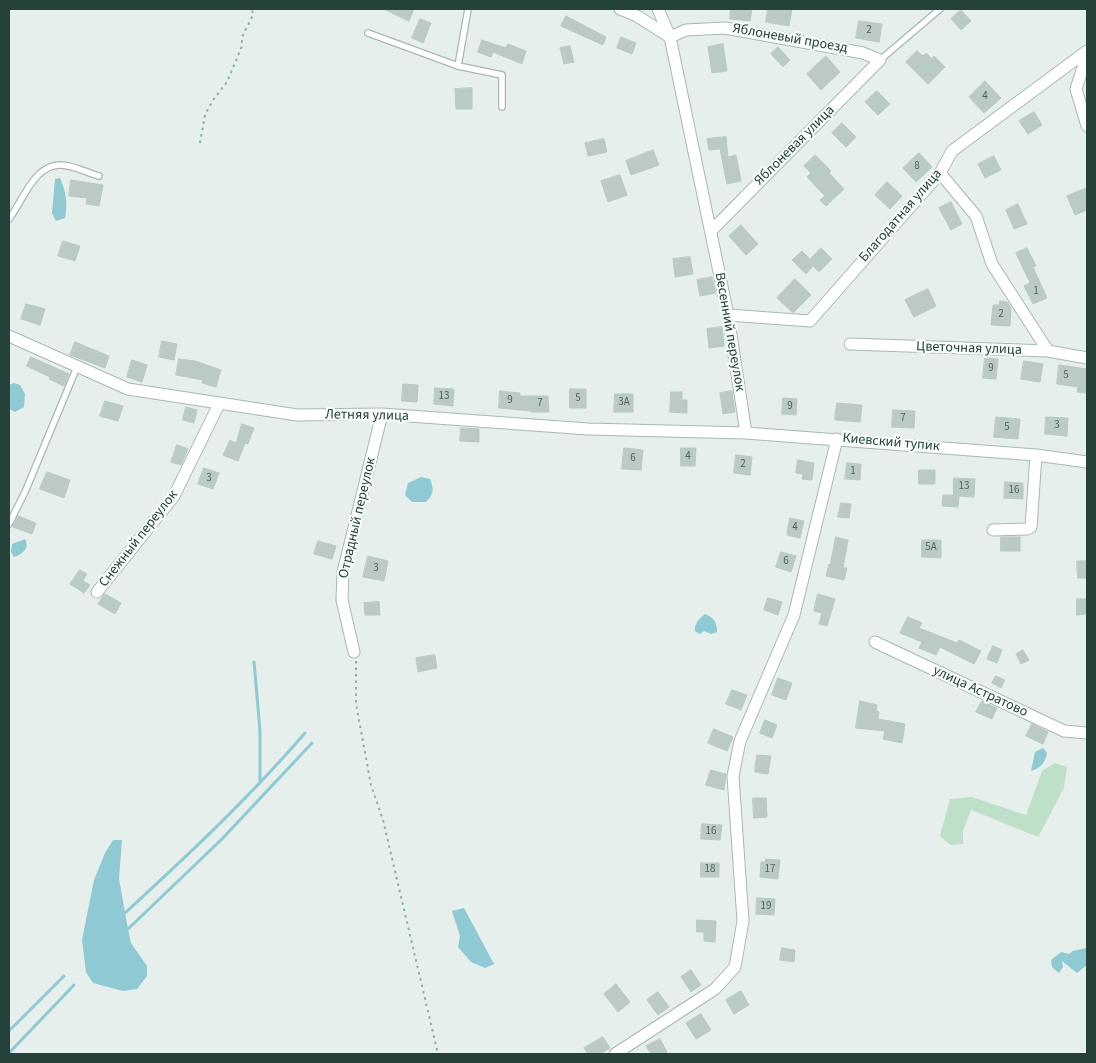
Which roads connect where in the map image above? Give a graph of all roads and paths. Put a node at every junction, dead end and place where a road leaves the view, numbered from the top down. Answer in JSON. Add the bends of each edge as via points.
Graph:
{"nodes":[{"id":1,"x":252,"y":9,"type":"edge"},
{"id":2,"x":468,"y":9,"type":"edge"},
{"id":3,"x":620,"y":9,"type":"edge"},
{"id":4,"x":658,"y":9,"type":"edge"},
{"id":5,"x":940,"y":9,"type":"edge"},
{"id":6,"x":368,"y":33,"type":"dead end"},
{"id":7,"x":670,"y":37,"type":"junction"},
{"id":8,"x":1087,"y":51,"type":"edge"},
{"id":9,"x":1087,"y":55,"type":"edge"},
{"id":10,"x":880,"y":60,"type":"junction"},
{"id":11,"x":458,"y":66,"type":"junction"},
{"id":12,"x":502,"y":107,"type":"dead end"},
{"id":13,"x":1087,"y":126,"type":"edge"},
{"id":14,"x":200,"y":143,"type":"dead end"},
{"id":15,"x":940,"y":173,"type":"junction"},
{"id":16,"x":99,"y":176,"type":"dead end"},
{"id":17,"x":9,"y":219,"type":"edge"},
{"id":18,"x":711,"y":231,"type":"junction"},
{"id":19,"x":728,"y":315,"type":"junction"},
{"id":20,"x":9,"y":336,"type":"edge"},
{"id":21,"x":850,"y":344,"type":"dead end"},
{"id":22,"x":1048,"y":352,"type":"junction"},
{"id":23,"x":1087,"y":358,"type":"edge"},
{"id":24,"x":77,"y":367,"type":"junction"},
{"id":25,"x":219,"y":404,"type":"junction"},
{"id":26,"x":382,"y":414,"type":"junction"},
{"id":27,"x":742,"y":433,"type":"junction"},
{"id":28,"x":837,"y":439,"type":"junction"},
{"id":29,"x":1036,"y":455,"type":"junction"},
{"id":30,"x":1087,"y":462,"type":"edge"},
{"id":31,"x":9,"y":524,"type":"edge"},
{"id":32,"x":993,"y":530,"type":"dead end"},
{"id":33,"x":97,"y":592,"type":"dead end"},
{"id":34,"x":875,"y":642,"type":"dead end"},
{"id":35,"x":354,"y":652,"type":"joint"},
{"id":36,"x":1087,"y":733,"type":"edge"},
{"id":37,"x":438,"y":1054,"type":"edge"},
{"id":38,"x":615,"y":1054,"type":"edge"}],
"edges":[{"from":1,"to":14,"type":"path","via":[[253,15],[227,82],[205,115]]},
{"from":2,"to":11,"type":"lane"},
{"from":3,"to":7,"type":"street"},
{"from":4,"to":7,"type":"street","name":"Весенний переулок"},
{"from":5,"to":10,"type":"lane"},
{"from":6,"to":11,"type":"lane"},
{"from":7,"to":10,"type":"street","name":"Яблоневый проезд","via":[[686,30],[725,28],[863,52]]},
{"from":7,"to":18,"type":"street","name":"Весенний переулок"},
{"from":8,"to":15,"type":"street","name":"Благодатная улица","via":[[952,151]]},
{"from":9,"to":13,"type":"street","via":[[1076,88]]},
{"from":10,"to":18,"type":"street","name":"Яблоневая улица"},
{"from":11,"to":12,"type":"lane","via":[[502,75]]},
{"from":15,"to":19,"type":"street","name":"Благодатная улица","via":[[810,321]]},
{"from":15,"to":22,"type":"street","via":[[976,216],[992,264]]},
{"from":16,"to":17,"type":"lane","via":[[61,165],[48,167],[36,176]]},
{"from":18,"to":19,"type":"street","name":"Весенний переулок"},
{"from":19,"to":27,"type":"street","name":"Весенний переулок"},
{"from":20,"to":24,"type":"street","name":"Летняя улица"},
{"from":21,"to":22,"type":"street","name":"Цветочная улица"},
{"from":22,"to":23,"type":"street","name":"Цветочная улица"},
{"from":24,"to":25,"type":"street","name":"Летняя улица","via":[[128,390]]},
{"from":24,"to":31,"type":"lane"},
{"from":25,"to":26,"type":"street","name":"Летняя улица","via":[[297,415]]},
{"from":25,"to":33,"type":"street","name":"Снежный переулок","via":[[174,496]]},
{"from":26,"to":27,"type":"street","name":"Летняя улица","via":[[588,429]]},
{"from":26,"to":35,"type":"street","name":"Отрадный переулок","via":[[343,572],[342,600]]},
{"from":27,"to":28,"type":"street","name":"Киевский тупик"},
{"from":28,"to":29,"type":"street","name":"Киевский тупик"},
{"from":28,"to":38,"type":"street","via":[[794,614],[740,740],[733,776],[743,921],[734,967],[715,989]]},
{"from":29,"to":30,"type":"street","name":"Киевский тупик"},
{"from":29,"to":32,"type":"street","via":[[1031,526],[1027,529]]},
{"from":34,"to":36,"type":"street","name":"улица Астратово","via":[[1064,732]]},
{"from":35,"to":37,"type":"path","via":[[357,663],[356,704],[371,785],[383,820]]}]}
